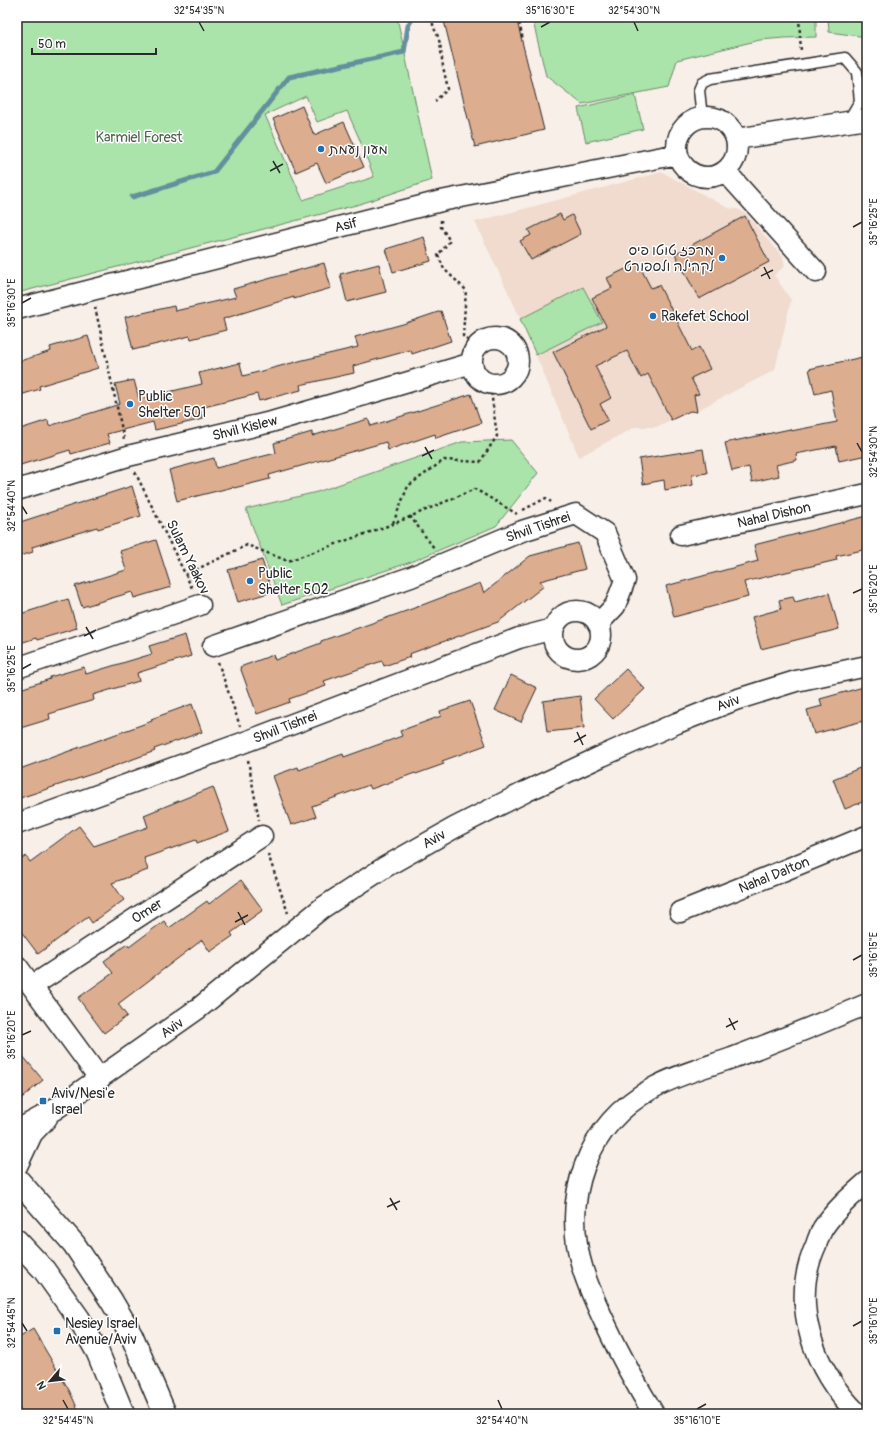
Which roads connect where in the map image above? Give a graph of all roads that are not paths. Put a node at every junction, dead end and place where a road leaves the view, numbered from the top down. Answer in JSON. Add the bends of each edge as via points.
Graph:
{"nodes":[{"id":1,"x":702,"y":117,"type":"junction"},
{"id":2,"x":858,"y":120,"type":"edge"},
{"id":3,"x":736,"y":139,"type":"junction"},
{"id":4,"x":678,"y":154,"type":"junction"},
{"id":5,"x":725,"y":171,"type":"junction"},
{"id":6,"x":816,"y":272,"type":"dead end"},
{"id":7,"x":17,"y":309,"type":"edge"},
{"id":8,"x":474,"y":355,"type":"junction"},
{"id":9,"x":17,"y":490,"type":"edge"},
{"id":10,"x":867,"y":494,"type":"edge"},
{"id":11,"x":682,"y":535,"type":"dead end"},
{"id":12,"x":200,"y":605,"type":"road end"},
{"id":13,"x":598,"y":624,"type":"junction"},
{"id":14,"x":553,"y":629,"type":"junction"},
{"id":15,"x":213,"y":646,"type":"road end"},
{"id":16,"x":867,"y":666,"type":"edge"},
{"id":17,"x":17,"y":668,"type":"edge"},
{"id":18,"x":17,"y":824,"type":"edge"},
{"id":19,"x":262,"y":836,"type":"road end"},
{"id":20,"x":867,"y":836,"type":"edge"},
{"id":21,"x":680,"y":912,"type":"dead end"},
{"id":22,"x":17,"y":966,"type":"edge"},
{"id":23,"x":32,"y":986,"type":"junction"},
{"id":24,"x":867,"y":1004,"type":"edge"},
{"id":25,"x":100,"y":1079,"type":"junction"},
{"id":26,"x":54,"y":1110,"type":"junction"},
{"id":27,"x":17,"y":1130,"type":"edge"},
{"id":28,"x":17,"y":1166,"type":"edge"},
{"id":29,"x":17,"y":1179,"type":"edge"},
{"id":30,"x":867,"y":1182,"type":"edge"},
{"id":31,"x":17,"y":1195,"type":"edge"},
{"id":32,"x":17,"y":1241,"type":"edge"},
{"id":33,"x":123,"y":1414,"type":"edge"},
{"id":34,"x":165,"y":1414,"type":"edge"},
{"id":35,"x":654,"y":1414,"type":"edge"},
{"id":36,"x":858,"y":1414,"type":"edge"}],
"edges":[{"from":1,"to":2,"type":"lane","via":[[699,90],[702,83],[710,79],[845,58],[857,72],[860,101]]},
{"from":1,"to":3,"type":"street","via":[[721,120],[728,125]]},
{"from":1,"to":4,"type":"street","via":[[692,120],[679,134]]},
{"from":2,"to":3,"type":"street"},
{"from":3,"to":5,"type":"street","via":[[735,160]]},
{"from":4,"to":5,"type":"street","via":[[681,163],[695,175],[713,177]]},
{"from":4,"to":7,"type":"street","name":"Asif","via":[[441,201]]},
{"from":5,"to":6,"type":"street"},
{"from":8,"to":8,"type":"street","via":[[481,342],[495,337],[510,343],[518,356],[511,377],[505,381],[490,383],[484,381],[474,370]]},
{"from":8,"to":9,"type":"street","name":"Shvil Kislew","via":[[385,389],[271,422],[128,456]]},
{"from":10,"to":11,"type":"street","name":"Nahal Dishon"},
{"from":12,"to":17,"type":"street"},
{"from":13,"to":14,"type":"street","via":[[593,617],[578,611],[562,616]]},
{"from":13,"to":14,"type":"street","via":[[598,646],[593,653],[580,660],[558,652],[554,645]]},
{"from":13,"to":15,"type":"street","name":"Shvil Tishrei","via":[[615,606],[625,580],[605,533],[576,514],[522,531],[411,576]]},
{"from":14,"to":18,"type":"street","name":"Shvil Tishrei","via":[[519,638],[245,742]]},
{"from":16,"to":25,"type":"street","name":"Aviv","via":[[796,681],[735,700],[677,723],[484,812],[352,887],[294,930],[199,1008]]},
{"from":19,"to":23,"type":"street","name":"Omer"},
{"from":20,"to":21,"type":"street","name":"Nahal Dalton"},
{"from":22,"to":23,"type":"street"},
{"from":23,"to":25,"type":"street"},
{"from":24,"to":35,"type":"street","via":[[653,1088],[629,1104],[609,1122],[594,1143],[584,1166],[578,1190],[577,1243],[592,1296]]},
{"from":25,"to":26,"type":"street","name":"Aviv"},
{"from":26,"to":27,"type":"street","name":"Aviv"},
{"from":26,"to":28,"type":"street","name":"Aviv","via":[[32,1134]]},
{"from":29,"to":31,"type":"street"},
{"from":29,"to":34,"type":"street","via":[[74,1244],[111,1300],[131,1334]]},
{"from":30,"to":36,"type":"street","via":[[842,1204],[823,1229],[811,1256],[805,1283],[805,1311],[811,1338],[821,1364],[835,1387]]},
{"from":32,"to":33,"type":"street","via":[[44,1270],[79,1319],[98,1353]]}]}
